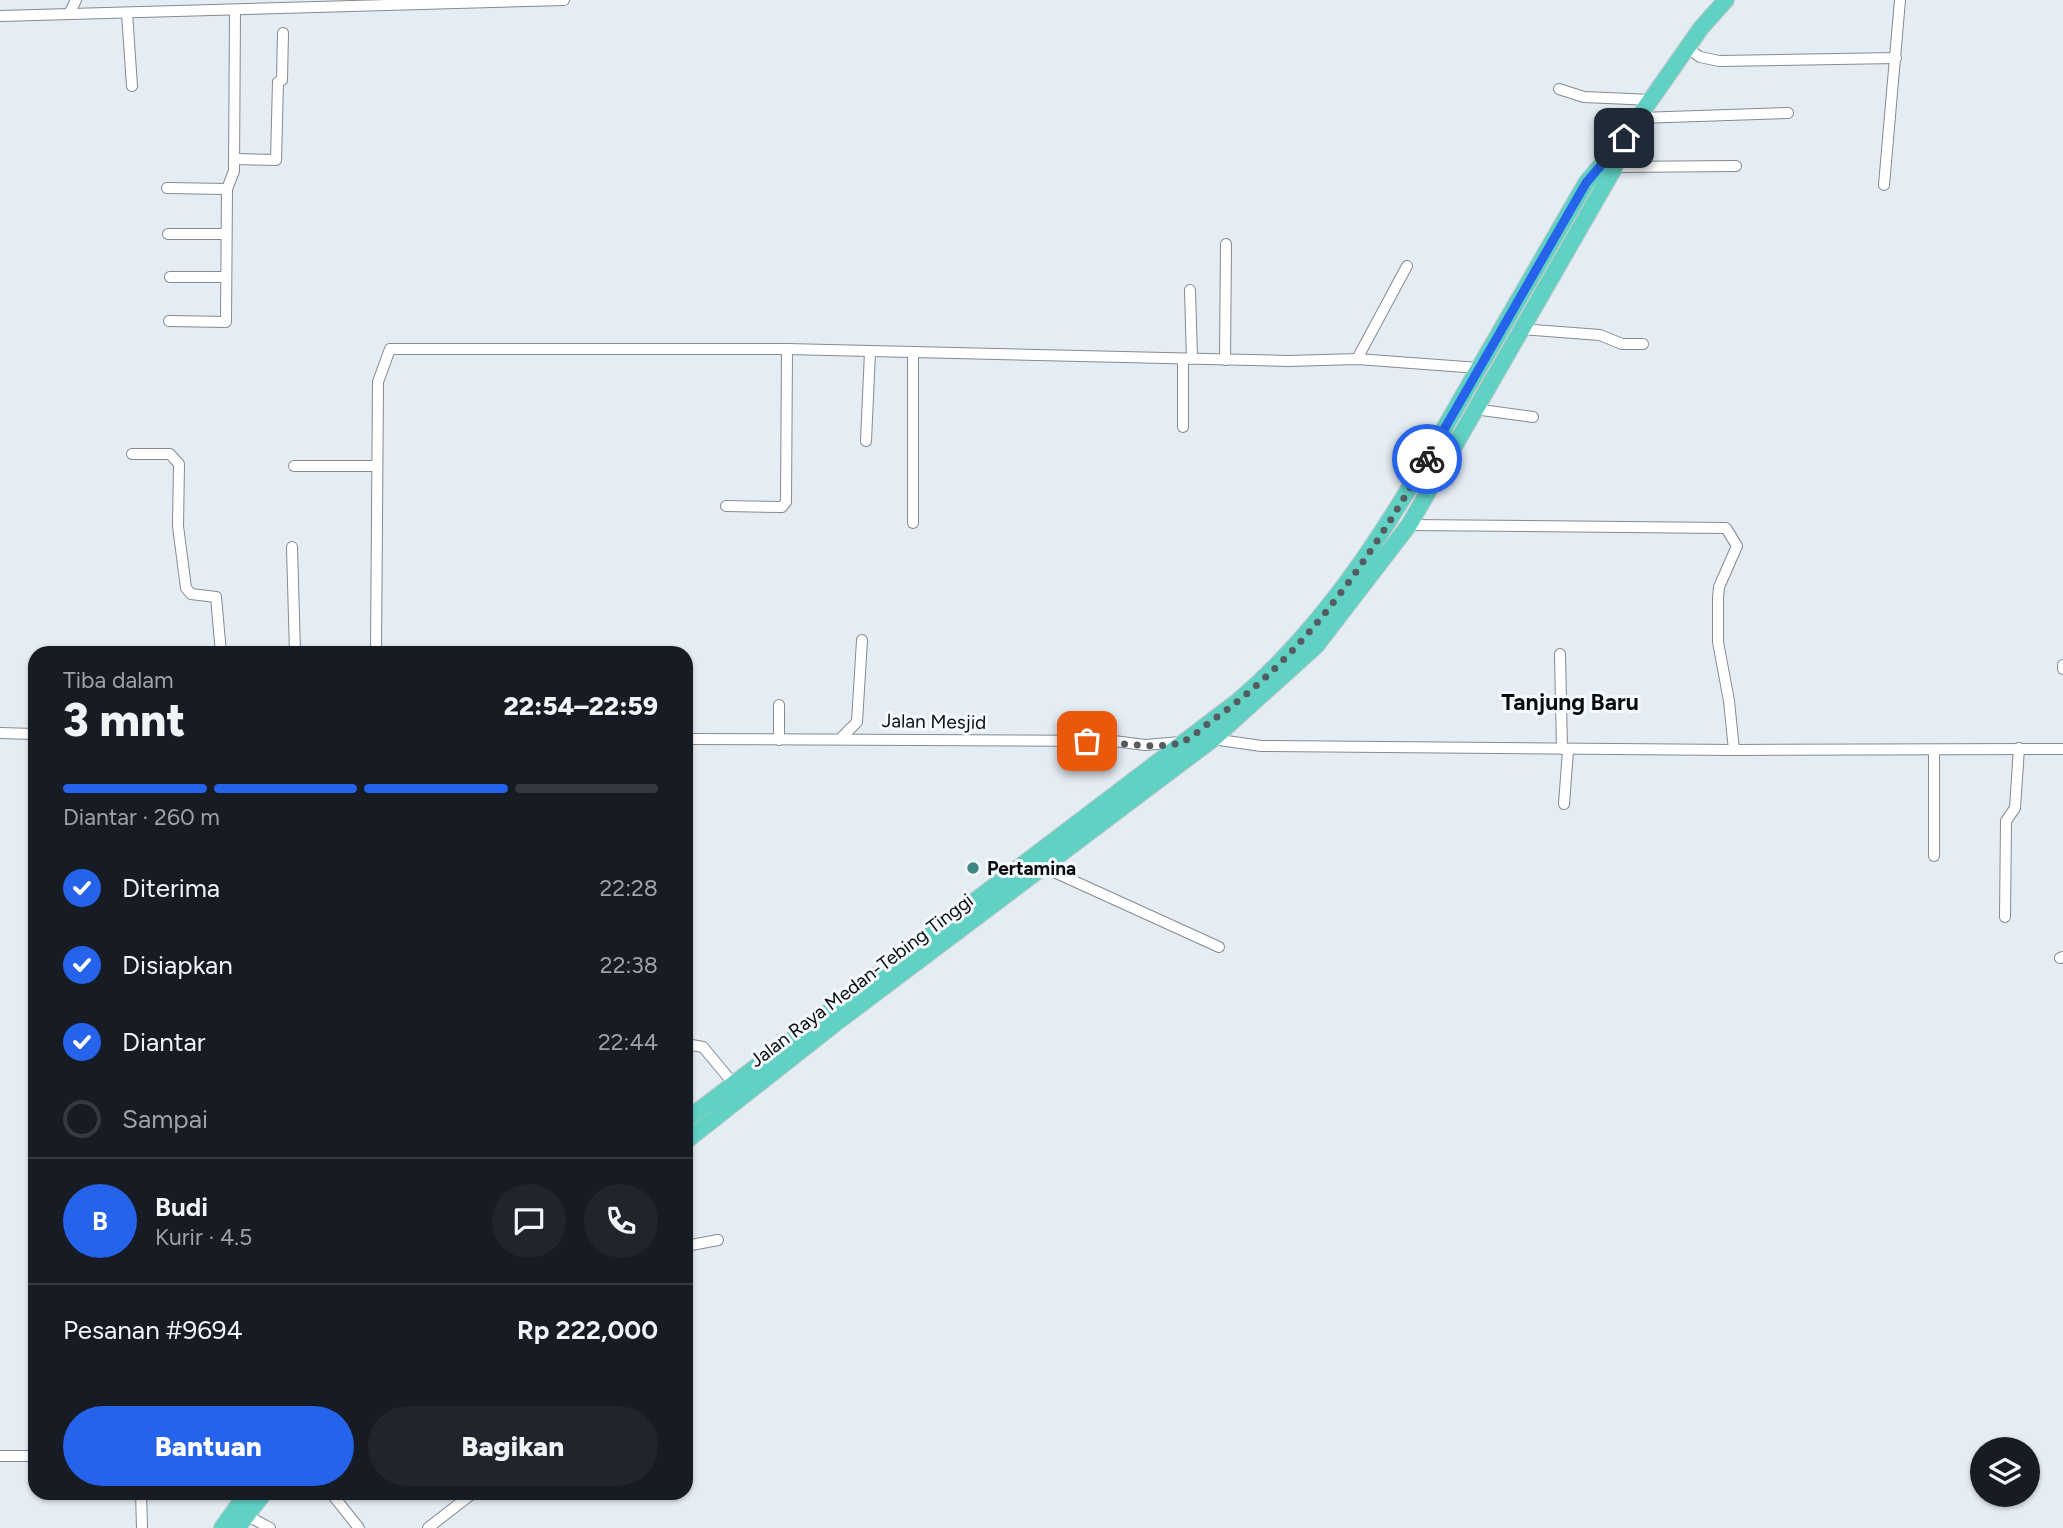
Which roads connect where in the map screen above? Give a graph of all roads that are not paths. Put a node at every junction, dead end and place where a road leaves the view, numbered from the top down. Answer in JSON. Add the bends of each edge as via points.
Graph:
{"nodes":[{"id":1,"x":76,"y":0,"type":"edge"},
{"id":2,"x":564,"y":0,"type":"edge"},
{"id":3,"x":1726,"y":0,"type":"edge"},
{"id":4,"x":1900,"y":0,"type":"edge"},
{"id":5,"x":428,"y":2,"type":"edge"},
{"id":6,"x":235,"y":10,"type":"junction"},
{"id":7,"x":127,"y":13,"type":"junction"},
{"id":8,"x":69,"y":14,"type":"junction"},
{"id":9,"x":0,"y":16,"type":"edge"},
{"id":10,"x":283,"y":33,"type":"dead end"},
{"id":11,"x":1687,"y":48,"type":"junction"},
{"id":12,"x":1896,"y":58,"type":"junction"},
{"id":13,"x":132,"y":86,"type":"dead end"},
{"id":14,"x":1559,"y":89,"type":"dead end"},
{"id":15,"x":1652,"y":100,"type":"junction"},
{"id":16,"x":1788,"y":113,"type":"dead end"},
{"id":17,"x":1639,"y":118,"type":"junction"},
{"id":18,"x":1624,"y":138,"type":"junction"},
{"id":19,"x":234,"y":159,"type":"junction"},
{"id":20,"x":1736,"y":166,"type":"dead end"},
{"id":21,"x":1615,"y":167,"type":"junction"},
{"id":22,"x":1884,"y":185,"type":"dead end"},
{"id":23,"x":167,"y":188,"type":"dead end"},
{"id":24,"x":227,"y":188,"type":"junction"},
{"id":25,"x":168,"y":234,"type":"dead end"},
{"id":26,"x":226,"y":234,"type":"junction"},
{"id":27,"x":1226,"y":244,"type":"dead end"},
{"id":28,"x":1407,"y":266,"type":"dead end"},
{"id":29,"x":170,"y":277,"type":"dead end"},
{"id":30,"x":226,"y":277,"type":"junction"},
{"id":31,"x":1190,"y":290,"type":"dead end"},
{"id":32,"x":169,"y":321,"type":"dead end"},
{"id":33,"x":1522,"y":329,"type":"junction"},
{"id":34,"x":1643,"y":344,"type":"dead end"},
{"id":35,"x":787,"y":349,"type":"junction"},
{"id":36,"x":870,"y":352,"type":"junction"},
{"id":37,"x":914,"y":353,"type":"junction"},
{"id":38,"x":1187,"y":359,"type":"junction"},
{"id":39,"x":1357,"y":359,"type":"junction"},
{"id":40,"x":1225,"y":360,"type":"junction"},
{"id":41,"x":1479,"y":368,"type":"junction"},
{"id":42,"x":1474,"y":409,"type":"junction"},
{"id":43,"x":1533,"y":417,"type":"dead end"},
{"id":44,"x":1183,"y":427,"type":"dead end"},
{"id":45,"x":866,"y":441,"type":"dead end"},
{"id":46,"x":132,"y":454,"type":"dead end"},
{"id":47,"x":294,"y":466,"type":"dead end"},
{"id":48,"x":377,"y":466,"type":"junction"},
{"id":49,"x":726,"y":506,"type":"dead end"},
{"id":50,"x":912,"y":523,"type":"dead end"},
{"id":51,"x":1409,"y":525,"type":"junction"},
{"id":52,"x":292,"y":547,"type":"dead end"},
{"id":53,"x":862,"y":640,"type":"dead end"},
{"id":54,"x":220,"y":646,"type":"edge"},
{"id":55,"x":295,"y":646,"type":"edge"},
{"id":56,"x":376,"y":646,"type":"edge"},
{"id":57,"x":1560,"y":654,"type":"dead end"},
{"id":58,"x":779,"y":705,"type":"dead end"},
{"id":59,"x":0,"y":733,"type":"edge"},
{"id":60,"x":28,"y":734,"type":"edge"},
{"id":61,"x":842,"y":737,"type":"junction"},
{"id":62,"x":693,"y":739,"type":"edge"},
{"id":63,"x":779,"y":740,"type":"junction"},
{"id":64,"x":1213,"y":740,"type":"junction"},
{"id":65,"x":1181,"y":742,"type":"junction"},
{"id":66,"x":2019,"y":748,"type":"junction"},
{"id":67,"x":1565,"y":749,"type":"junction"},
{"id":68,"x":2063,"y":749,"type":"edge"},
{"id":69,"x":1734,"y":750,"type":"junction"},
{"id":70,"x":1934,"y":750,"type":"junction"},
{"id":71,"x":1564,"y":804,"type":"dead end"},
{"id":72,"x":1934,"y":856,"type":"dead end"},
{"id":73,"x":1043,"y":867,"type":"junction"},
{"id":74,"x":2005,"y":917,"type":"dead end"},
{"id":75,"x":1220,"y":947,"type":"dead end"},
{"id":76,"x":693,"y":1045,"type":"edge"},
{"id":77,"x":732,"y":1082,"type":"junction"},
{"id":78,"x":693,"y":1114,"type":"edge"},
{"id":79,"x":693,"y":1135,"type":"edge"},
{"id":80,"x":718,"y":1240,"type":"dead end"},
{"id":81,"x":693,"y":1245,"type":"edge"},
{"id":82,"x":0,"y":1456,"type":"edge"},
{"id":83,"x":28,"y":1456,"type":"edge"},
{"id":84,"x":141,"y":1500,"type":"edge"},
{"id":85,"x":242,"y":1500,"type":"edge"},
{"id":86,"x":259,"y":1500,"type":"edge"},
{"id":87,"x":337,"y":1500,"type":"edge"},
{"id":88,"x":464,"y":1500,"type":"edge"},
{"id":89,"x":242,"y":1522,"type":"edge"},
{"id":90,"x":142,"y":1528,"type":"edge"},
{"id":91,"x":222,"y":1528,"type":"edge"},
{"id":92,"x":270,"y":1528,"type":"edge"},
{"id":93,"x":359,"y":1528,"type":"edge"},
{"id":94,"x":428,"y":1528,"type":"edge"}],
"edges":[{"from":1,"to":8,"type":"street"},
{"from":2,"to":5,"type":"street"},
{"from":3,"to":11,"type":"highway","name":"Jalan Raya Medan-Tebing Tinggi"},
{"from":4,"to":12,"type":"street"},
{"from":5,"to":6,"type":"street"},
{"from":6,"to":7,"type":"street"},
{"from":6,"to":19,"type":"street"},
{"from":7,"to":8,"type":"street"},
{"from":7,"to":13,"type":"street"},
{"from":8,"to":9,"type":"street"},
{"from":10,"to":19,"type":"street","via":[[276,160]]},
{"from":11,"to":12,"type":"street","via":[[1719,61]]},
{"from":11,"to":15,"type":"highway","name":"Jalan Raya Medan-Tebing Tinggi"},
{"from":12,"to":22,"type":"street"},
{"from":14,"to":15,"type":"street","via":[[1584,97]]},
{"from":15,"to":17,"type":"highway","name":"Jalan Raya Medan-Tebing Tinggi"},
{"from":16,"to":17,"type":"street"},
{"from":17,"to":18,"type":"highway","name":"Jalan Raya Medan-Tebing Tinggi"},
{"from":18,"to":21,"type":"highway","name":"Jalan Raya Medan-Tebing Tinggi"},
{"from":18,"to":41,"type":"highway","name":"Jalan Raya Medan-Tebing Tinggi","via":[[1586,183]]},
{"from":19,"to":24,"type":"street"},
{"from":20,"to":21,"type":"street"},
{"from":21,"to":33,"type":"highway","name":"Jalan Raya Medan-Tebing Tinggi"},
{"from":23,"to":24,"type":"street"},
{"from":24,"to":26,"type":"street"},
{"from":25,"to":26,"type":"street"},
{"from":26,"to":30,"type":"street"},
{"from":27,"to":40,"type":"street"},
{"from":28,"to":39,"type":"street"},
{"from":29,"to":30,"type":"street"},
{"from":30,"to":32,"type":"street","via":[[226,322]]},
{"from":31,"to":38,"type":"street"},
{"from":33,"to":34,"type":"street","via":[[1600,335],[1622,344]]},
{"from":33,"to":42,"type":"highway","name":"Jalan Raya Medan-Tebing Tinggi"},
{"from":35,"to":36,"type":"street"},
{"from":35,"to":48,"type":"street","via":[[390,349],[378,382]]},
{"from":35,"to":49,"type":"street","via":[[786,502],[782,506]]},
{"from":36,"to":37,"type":"street"},
{"from":36,"to":45,"type":"street"},
{"from":37,"to":38,"type":"street"},
{"from":37,"to":50,"type":"street"},
{"from":38,"to":40,"type":"street"},
{"from":38,"to":44,"type":"street"},
{"from":39,"to":40,"type":"street"},
{"from":39,"to":41,"type":"street"},
{"from":41,"to":65,"type":"highway","name":"Jalan Raya Medan-Tebing Tinggi","via":[[1399,508],[1336,598],[1269,674]]},
{"from":42,"to":43,"type":"street"},
{"from":42,"to":51,"type":"highway","name":"Jalan Raya Medan-Tebing Tinggi"},
{"from":46,"to":54,"type":"street","via":[[170,454],[179,464],[178,526],[186,588],[191,594],[216,597]]},
{"from":47,"to":48,"type":"street"},
{"from":48,"to":56,"type":"street"},
{"from":51,"to":64,"type":"highway","name":"Jalan Raya Medan-Tebing Tinggi","via":[[1316,646]]},
{"from":51,"to":69,"type":"street","via":[[1726,528],[1737,546],[1719,587],[1718,642]]},
{"from":52,"to":55,"type":"street"},
{"from":53,"to":61,"type":"street","via":[[857,722]]},
{"from":57,"to":67,"type":"street"},
{"from":58,"to":63,"type":"street"},
{"from":59,"to":60,"type":"street"},
{"from":61,"to":63,"type":"street","name":"Jalan Mesjid"},
{"from":61,"to":65,"type":"street","name":"Jalan Mesjid","via":[[1145,745]]},
{"from":62,"to":63,"type":"street","name":"Jalan Mesjid"},
{"from":64,"to":67,"type":"street","via":[[1261,746]]},
{"from":64,"to":73,"type":"highway","name":"Jalan Raya Medan-Tebing Tinggi"},
{"from":65,"to":77,"type":"highway","name":"Jalan Raya Medan-Tebing Tinggi"},
{"from":66,"to":68,"type":"street"},
{"from":66,"to":70,"type":"street"},
{"from":66,"to":74,"type":"street","via":[[2015,808],[2006,821]]},
{"from":67,"to":69,"type":"street"},
{"from":67,"to":71,"type":"street"},
{"from":69,"to":70,"type":"street"},
{"from":70,"to":72,"type":"street"},
{"from":73,"to":75,"type":"street"},
{"from":73,"to":79,"type":"highway","name":"Jalan Raya Medan-Tebing Tinggi"},
{"from":76,"to":77,"type":"street","via":[[708,1051]]},
{"from":77,"to":78,"type":"highway","name":"Jalan Raya Medan-Tebing Tinggi"},
{"from":80,"to":81,"type":"street"},
{"from":82,"to":83,"type":"street"},
{"from":84,"to":90,"type":"street"},
{"from":85,"to":91,"type":"highway"},
{"from":86,"to":89,"type":"highway"},
{"from":87,"to":93,"type":"street"},
{"from":88,"to":94,"type":"street"},
{"from":89,"to":92,"type":"street"}]}
